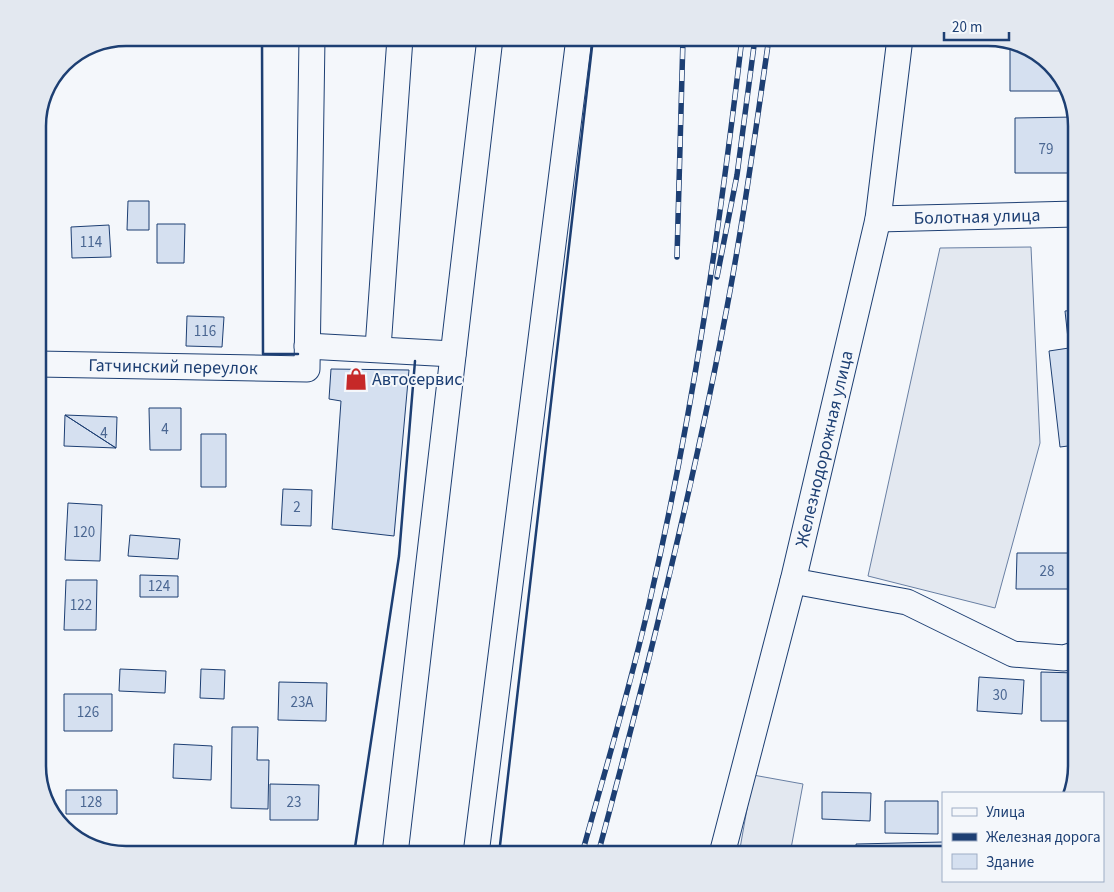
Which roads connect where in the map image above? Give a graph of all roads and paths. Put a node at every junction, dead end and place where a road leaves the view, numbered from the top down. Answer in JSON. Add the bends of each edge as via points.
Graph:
{"nodes":[{"id":1,"x":312,"y":46,"type":"edge"},
{"id":2,"x":399,"y":46,"type":"edge"},
{"id":3,"x":489,"y":46,"type":"edge"},
{"id":4,"x":578,"y":46,"type":"edge"},
{"id":5,"x":899,"y":46,"type":"edge"},
{"id":6,"x":1068,"y":214,"type":"edge"},
{"id":7,"x":878,"y":219,"type":"junction"},
{"id":8,"x":378,"y":348,"type":"junction"},
{"id":9,"x":453,"y":354,"type":"junction"},
{"id":10,"x":307,"y":357,"type":"junction"},
{"id":11,"x":46,"y":364,"type":"edge"},
{"id":12,"x":793,"y":581,"type":"junction"},
{"id":13,"x":1068,"y":657,"type":"edge"},
{"id":14,"x":396,"y":846,"type":"edge"},
{"id":15,"x":477,"y":846,"type":"edge"},
{"id":16,"x":724,"y":846,"type":"edge"}],
"edges":[{"from":1,"to":10,"type":"street"},
{"from":2,"to":8,"type":"street"},
{"from":3,"to":9,"type":"street"},
{"from":4,"to":15,"type":"street"},
{"from":5,"to":7,"type":"street","name":"Железнодорожная улица"},
{"from":6,"to":7,"type":"street","name":"Болотная улица"},
{"from":7,"to":12,"type":"street","name":"Железнодорожная улица"},
{"from":8,"to":9,"type":"street","name":"Гатчинский переулок"},
{"from":8,"to":10,"type":"street","name":"Гатчинский переулок"},
{"from":9,"to":14,"type":"street"},
{"from":10,"to":11,"type":"street","name":"Гатчинский переулок"},
{"from":12,"to":13,"type":"street","via":[[907,602],[1014,654]]},
{"from":12,"to":16,"type":"street","name":"Железнодорожная улица"}]}
